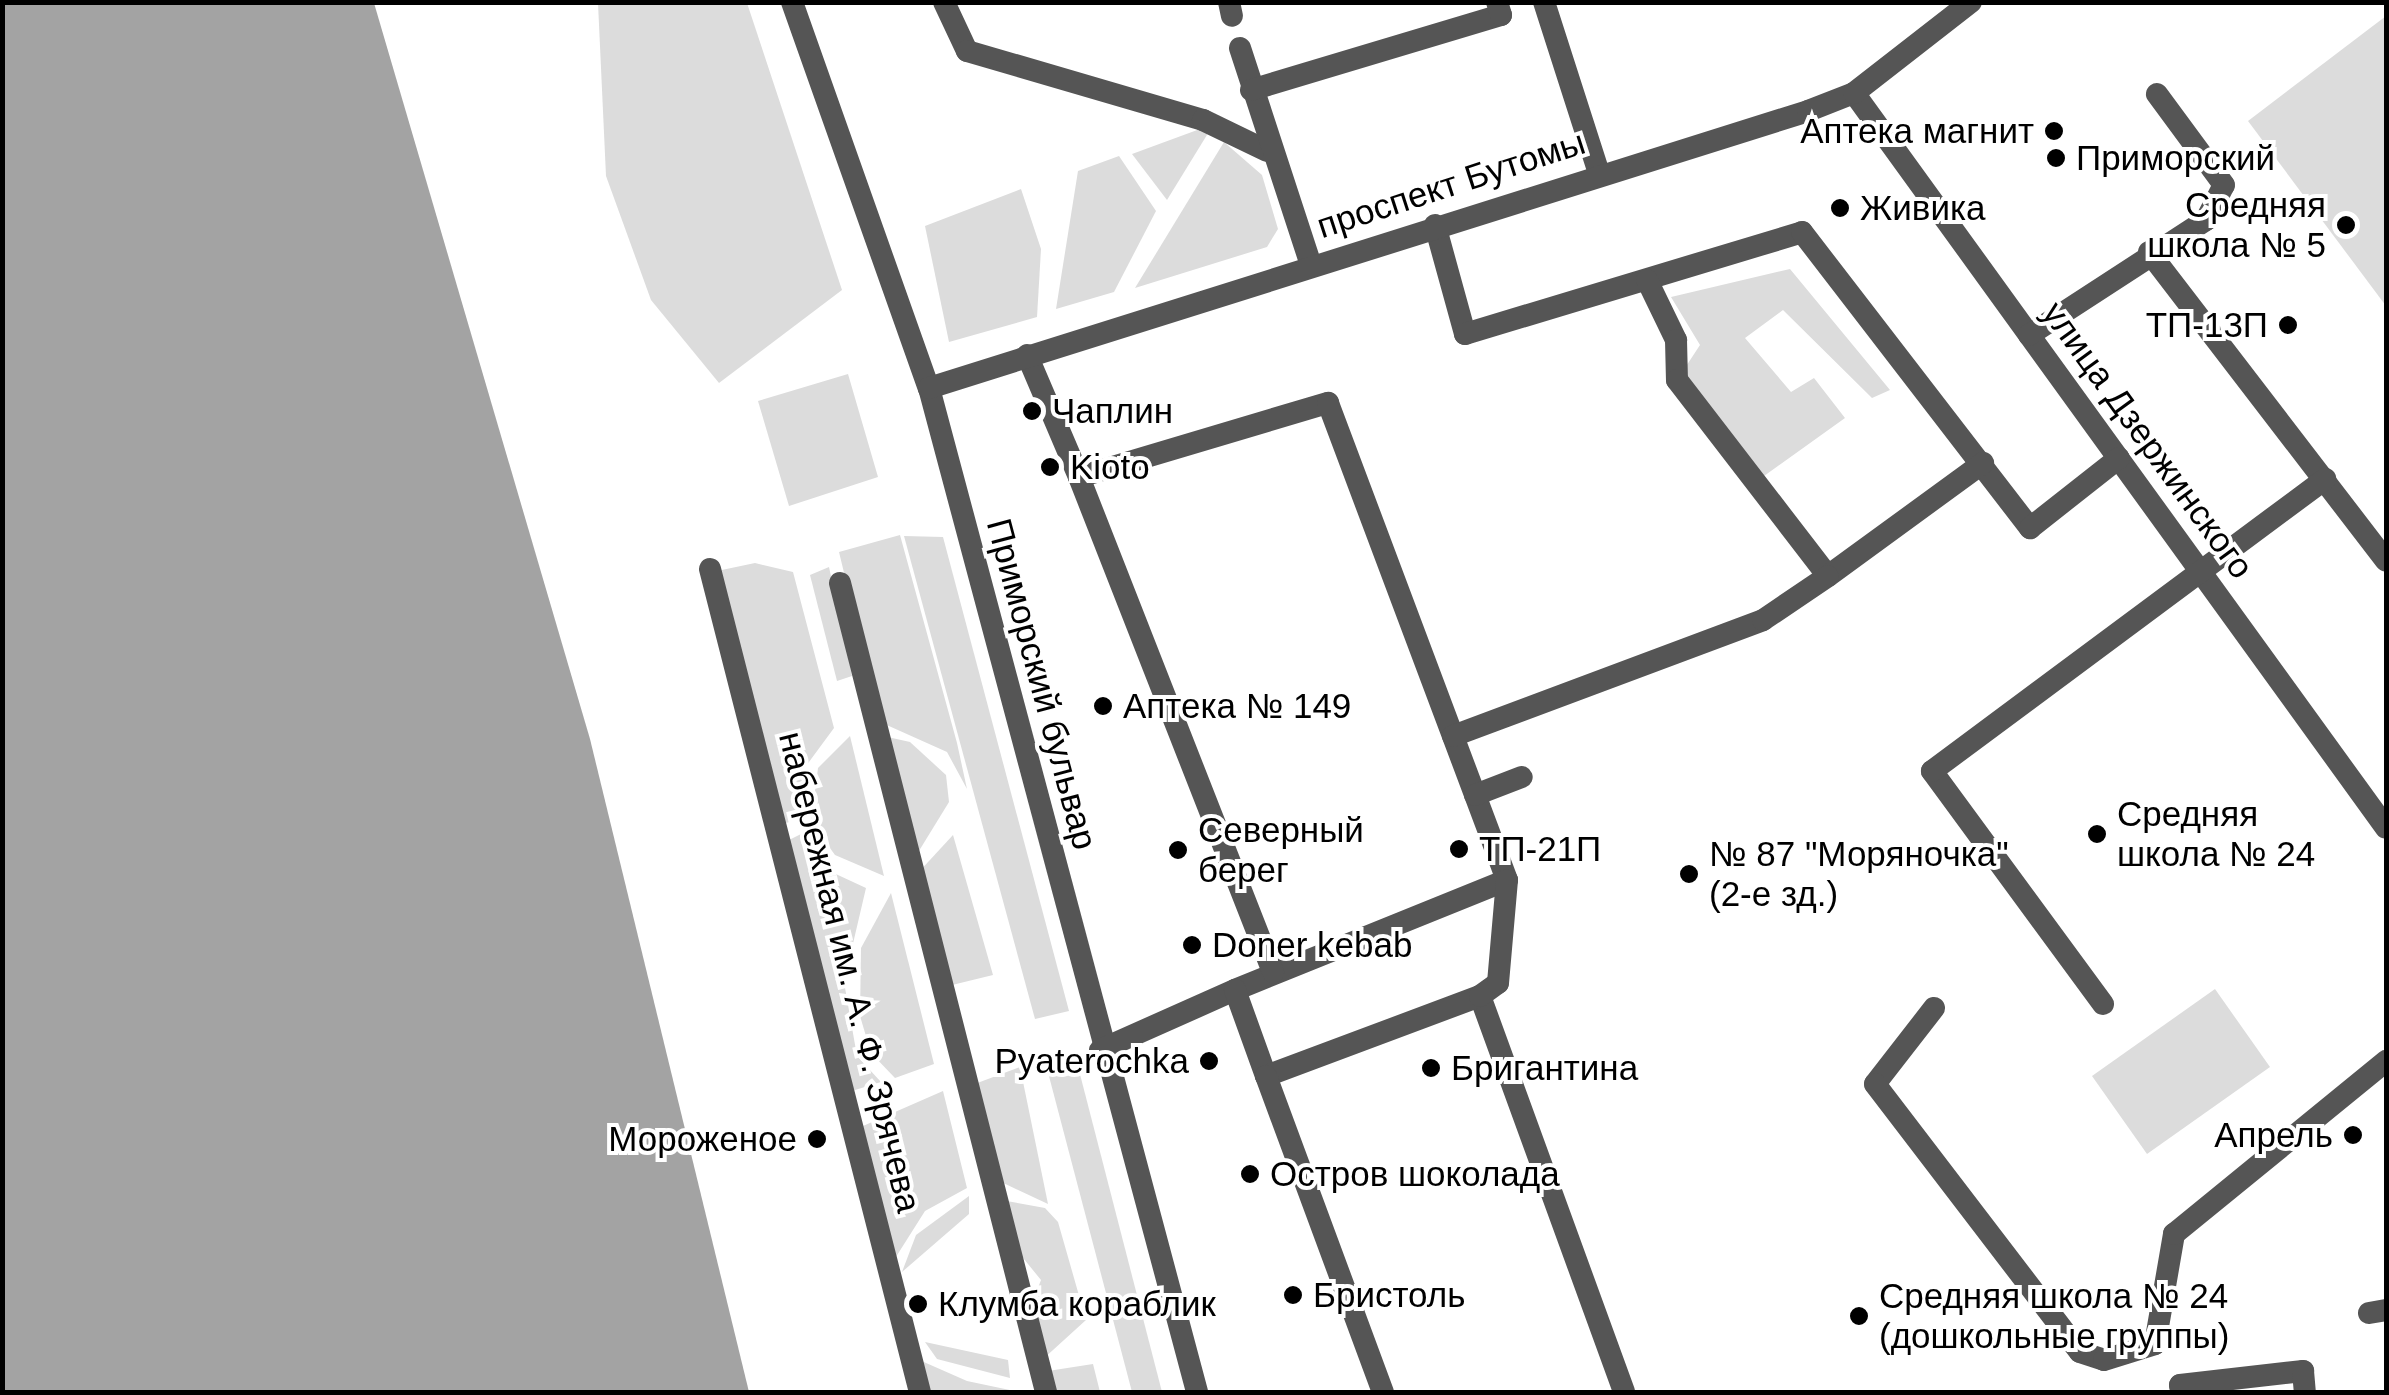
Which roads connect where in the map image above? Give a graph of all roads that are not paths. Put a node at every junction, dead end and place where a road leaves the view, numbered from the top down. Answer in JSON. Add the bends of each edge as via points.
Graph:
{"nodes":[{"id":1,"x":792,"y":2,"type":"edge"},
{"id":2,"x":944,"y":2,"type":"edge"},
{"id":3,"x":1543,"y":2,"type":"edge"},
{"id":4,"x":1971,"y":2,"type":"edge"},
{"id":5,"x":1499,"y":9,"type":"edge"},
{"id":6,"x":1240,"y":48,"type":"dead end"},
{"id":7,"x":1251,"y":90,"type":"junction"},
{"id":8,"x":1854,"y":93,"type":"junction"},
{"id":9,"x":2157,"y":94,"type":"dead end"},
{"id":10,"x":1267,"y":151,"type":"junction"},
{"id":11,"x":1599,"y":173,"type":"junction"},
{"id":12,"x":1435,"y":225,"type":"junction"},
{"id":13,"x":2149,"y":252,"type":"junction"},
{"id":14,"x":1311,"y":264,"type":"junction"},
{"id":15,"x":1647,"y":280,"type":"junction"},
{"id":16,"x":2030,"y":335,"type":"junction"},
{"id":17,"x":1027,"y":356,"type":"junction"},
{"id":18,"x":929,"y":388,"type":"junction"},
{"id":19,"x":2119,"y":458,"type":"junction"},
{"id":20,"x":1982,"y":463,"type":"junction"},
{"id":21,"x":1078,"y":476,"type":"junction"},
{"id":22,"x":2325,"y":479,"type":"junction"},
{"id":23,"x":2386,"y":561,"type":"edge"},
{"id":24,"x":710,"y":569,"type":"dead end"},
{"id":25,"x":2199,"y":569,"type":"junction"},
{"id":26,"x":1828,"y":576,"type":"junction"},
{"id":27,"x":840,"y":583,"type":"dead end"},
{"id":28,"x":1453,"y":736,"type":"junction"},
{"id":29,"x":1522,"y":778,"type":"dead end"},
{"id":30,"x":1475,"y":795,"type":"junction"},
{"id":31,"x":2386,"y":828,"type":"edge"},
{"id":32,"x":1507,"y":880,"type":"junction"},
{"id":33,"x":1272,"y":972,"type":"junction"},
{"id":34,"x":1235,"y":990,"type":"junction"},
{"id":35,"x":1480,"y":996,"type":"junction"},
{"id":36,"x":2104,"y":1004,"type":"dead end"},
{"id":37,"x":1934,"y":1008,"type":"dead end"},
{"id":38,"x":1100,"y":1050,"type":"junction"},
{"id":39,"x":2386,"y":1062,"type":"edge"},
{"id":40,"x":1266,"y":1076,"type":"junction"},
{"id":41,"x":920,"y":1392,"type":"edge"},
{"id":42,"x":1046,"y":1392,"type":"edge"},
{"id":43,"x":1197,"y":1392,"type":"edge"},
{"id":44,"x":1384,"y":1392,"type":"edge"},
{"id":45,"x":1624,"y":1392,"type":"edge"},
{"id":46,"x":2180,"y":1392,"type":"edge"},
{"id":47,"x":2305,"y":1392,"type":"edge"}],
"edges":[{"from":1,"to":18,"type":"street","name":"Приморский бульвар"},
{"from":2,"to":10,"type":"street","via":[[967,51],[1202,120]]},
{"from":3,"to":5,"type":"street"},
{"from":3,"to":11,"type":"street"},
{"from":4,"to":8,"type":"street","name":"проспект Бутомы"},
{"from":5,"to":7,"type":"street"},
{"from":6,"to":7,"type":"street"},
{"from":7,"to":10,"type":"street"},
{"from":8,"to":11,"type":"street","name":"проспект Бутомы"},
{"from":8,"to":16,"type":"street","name":"улица Дзержинского"},
{"from":9,"to":13,"type":"street","via":[[2224,185],[2206,220]]},
{"from":10,"to":14,"type":"street"},
{"from":11,"to":12,"type":"street","name":"проспект Бутомы"},
{"from":12,"to":14,"type":"street","name":"проспект Бутомы"},
{"from":12,"to":15,"type":"street","via":[[1465,334]]},
{"from":13,"to":16,"type":"street"},
{"from":13,"to":22,"type":"street"},
{"from":14,"to":17,"type":"street","name":"проспект Бутомы"},
{"from":15,"to":20,"type":"street","via":[[1802,232]]},
{"from":15,"to":26,"type":"street","via":[[1676,340],[1678,380]]},
{"from":16,"to":19,"type":"street","name":"улица Дзержинского"},
{"from":17,"to":18,"type":"street","name":"проспект Бутомы"},
{"from":17,"to":21,"type":"street"},
{"from":18,"to":38,"type":"street","name":"Приморский бульвар"},
{"from":19,"to":20,"type":"street","via":[[2030,528]]},
{"from":19,"to":25,"type":"street","name":"улица Дзержинского"},
{"from":20,"to":26,"type":"street"},
{"from":21,"to":28,"type":"street","via":[[1328,403]]},
{"from":21,"to":33,"type":"street"},
{"from":22,"to":23,"type":"street"},
{"from":22,"to":25,"type":"street"},
{"from":24,"to":41,"type":"street","name":"набережная им. А. Ф. Зрячева"},
{"from":25,"to":31,"type":"street","name":"улица Дзержинского"},
{"from":25,"to":36,"type":"street","via":[[1932,771]]},
{"from":26,"to":28,"type":"street","via":[[1763,620]]},
{"from":27,"to":42,"type":"street"},
{"from":28,"to":30,"type":"street"},
{"from":29,"to":30,"type":"street"},
{"from":30,"to":32,"type":"street"},
{"from":32,"to":33,"type":"street"},
{"from":32,"to":35,"type":"street","via":[[1498,982]]},
{"from":33,"to":34,"type":"street"},
{"from":34,"to":38,"type":"street"},
{"from":34,"to":40,"type":"street"},
{"from":35,"to":40,"type":"street"},
{"from":35,"to":45,"type":"street"},
{"from":37,"to":39,"type":"street","via":[[1875,1084],[2080,1352],[2104,1360],[2155,1344],[2174,1234]]},
{"from":38,"to":43,"type":"street","name":"Приморский бульвар"},
{"from":40,"to":44,"type":"street"},
{"from":46,"to":47,"type":"street","via":[[2180,1385],[2303,1371]]}]}
